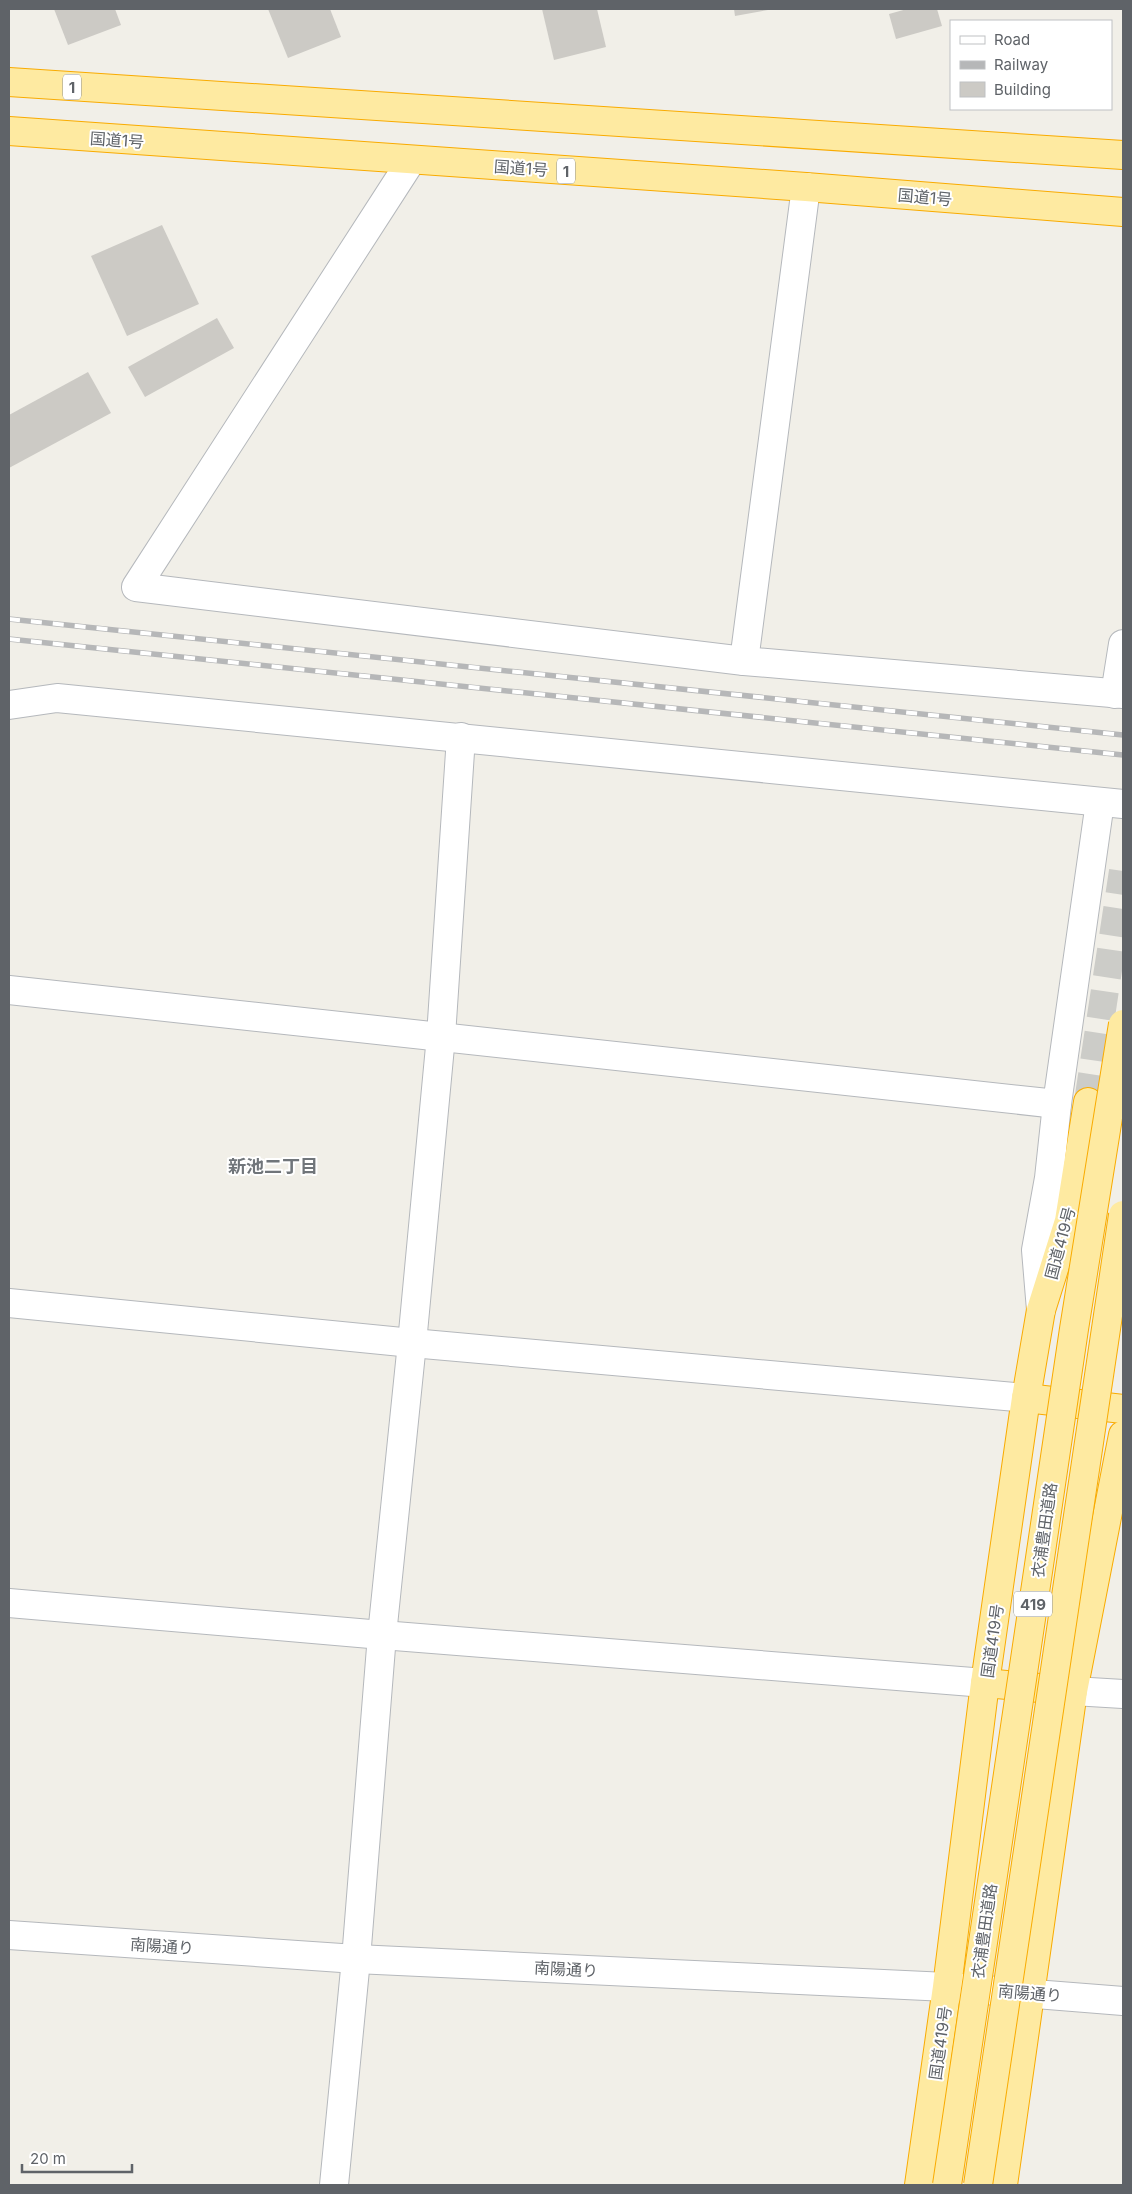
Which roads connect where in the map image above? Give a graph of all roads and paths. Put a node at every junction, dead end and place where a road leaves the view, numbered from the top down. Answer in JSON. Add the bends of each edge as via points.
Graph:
{"nodes":[{"id":1,"x":9,"y":82,"type":"edge"},
{"id":2,"x":9,"y":132,"type":"edge"},
{"id":3,"x":1123,"y":156,"type":"edge"},
{"id":4,"x":411,"y":161,"type":"junction"},
{"id":5,"x":806,"y":187,"type":"junction"},
{"id":6,"x":1123,"y":212,"type":"edge"},
{"id":7,"x":1123,"y":644,"type":"edge"},
{"id":8,"x":744,"y":661,"type":"junction"},
{"id":9,"x":1119,"y":694,"type":"edge"},
{"id":10,"x":9,"y":705,"type":"edge"},
{"id":11,"x":461,"y":737,"type":"junction"},
{"id":12,"x":1112,"y":803,"type":"edge"},
{"id":13,"x":9,"y":990,"type":"edge"},
{"id":14,"x":1123,"y":1024,"type":"edge"},
{"id":15,"x":441,"y":1036,"type":"junction"},
{"id":16,"x":1088,"y":1102,"type":"tunnel mouth"},
{"id":17,"x":1057,"y":1104,"type":"junction"},
{"id":18,"x":1123,"y":1215,"type":"edge"},
{"id":19,"x":9,"y":1303,"type":"edge"},
{"id":20,"x":1041,"y":1310,"type":"junction"},
{"id":21,"x":412,"y":1343,"type":"junction"},
{"id":22,"x":1026,"y":1398,"type":"junction"},
{"id":23,"x":1123,"y":1409,"type":"edge"},
{"id":24,"x":1123,"y":1435,"type":"edge"},
{"id":25,"x":9,"y":1603,"type":"edge"},
{"id":26,"x":382,"y":1635,"type":"junction"},
{"id":27,"x":986,"y":1683,"type":"junction"},
{"id":28,"x":1074,"y":1691,"type":"junction"},
{"id":29,"x":1123,"y":1694,"type":"edge"},
{"id":30,"x":9,"y":1935,"type":"edge"},
{"id":31,"x":356,"y":1959,"type":"junction"},
{"id":32,"x":948,"y":1987,"type":"junction"},
{"id":33,"x":1030,"y":1994,"type":"junction"},
{"id":34,"x":1123,"y":2001,"type":"edge"},
{"id":35,"x":334,"y":2185,"type":"edge"},
{"id":36,"x":920,"y":2185,"type":"edge"},
{"id":37,"x":947,"y":2185,"type":"edge"},
{"id":38,"x":978,"y":2185,"type":"edge"},
{"id":39,"x":1002,"y":2185,"type":"edge"}],
"edges":[{"from":1,"to":3,"type":"highway","number":"1"},
{"from":2,"to":4,"type":"highway","name":"国道1号","number":"1"},
{"from":4,"to":5,"type":"highway","name":"国道1号","number":"1"},
{"from":4,"to":8,"type":"street","via":[[136,587]]},
{"from":5,"to":6,"type":"highway","name":"国道1号","number":"1"},
{"from":5,"to":8,"type":"street"},
{"from":7,"to":9,"type":"street"},
{"from":8,"to":9,"type":"street"},
{"from":10,"to":11,"type":"street","via":[[57,698]]},
{"from":11,"to":12,"type":"street"},
{"from":11,"to":15,"type":"street"},
{"from":12,"to":17,"type":"street"},
{"from":13,"to":15,"type":"street"},
{"from":14,"to":37,"type":"highway","name":"衣浦豊田道路","number":"419","bridge":true,"via":[[1072,1338]]},
{"from":15,"to":17,"type":"street"},
{"from":15,"to":21,"type":"street"},
{"from":16,"to":20,"type":"highway","name":"国道419号","number":"419","via":[[1069,1221]]},
{"from":17,"to":20,"type":"street","via":[[1049,1178],[1036,1250]]},
{"from":18,"to":38,"type":"highway","name":"衣浦豊田道路","number":"419","bridge":true},
{"from":19,"to":21,"type":"street"},
{"from":20,"to":22,"type":"highway","name":"国道419号","number":"419"},
{"from":21,"to":22,"type":"street"},
{"from":21,"to":26,"type":"street"},
{"from":22,"to":23,"type":"highway"},
{"from":22,"to":27,"type":"highway","name":"国道419号","number":"419"},
{"from":24,"to":28,"type":"highway"},
{"from":25,"to":26,"type":"street"},
{"from":26,"to":27,"type":"street"},
{"from":26,"to":31,"type":"street"},
{"from":27,"to":28,"type":"highway"},
{"from":27,"to":32,"type":"highway","name":"国道419号","number":"419"},
{"from":28,"to":29,"type":"street"},
{"from":28,"to":33,"type":"highway"},
{"from":30,"to":31,"type":"street","name":"南陽通り"},
{"from":31,"to":32,"type":"street","name":"南陽通り"},
{"from":31,"to":35,"type":"street"},
{"from":32,"to":33,"type":"street","name":"南陽通り"},
{"from":32,"to":36,"type":"highway","name":"国道419号","number":"419"},
{"from":33,"to":34,"type":"street","name":"南陽通り"},
{"from":33,"to":39,"type":"highway"}]}
